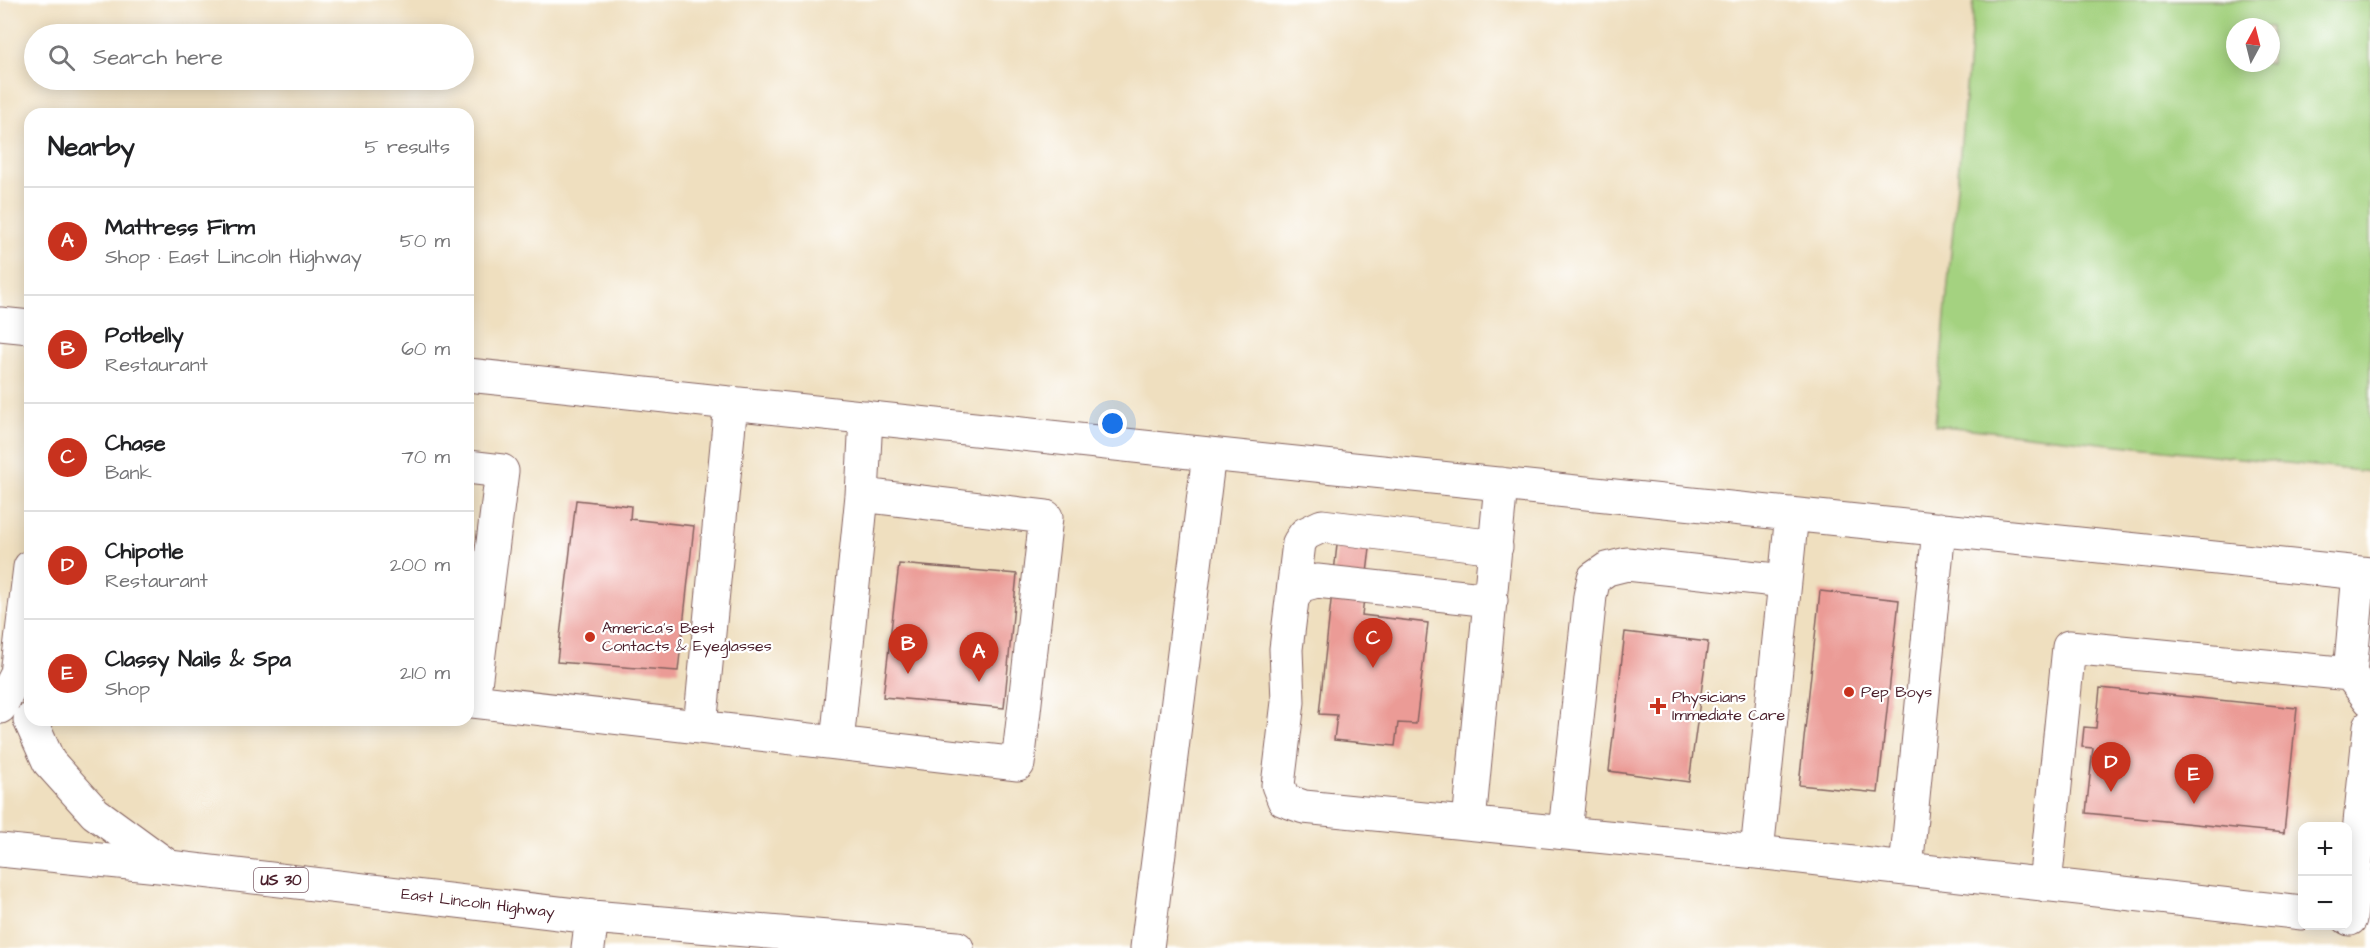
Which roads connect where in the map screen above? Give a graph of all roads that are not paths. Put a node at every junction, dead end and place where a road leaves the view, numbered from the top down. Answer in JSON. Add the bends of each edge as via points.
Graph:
{"nodes":[{"id":1,"x":0,"y":324,"type":"edge"},
{"id":2,"x":24,"y":326,"type":"edge"},
{"id":3,"x":474,"y":376,"type":"edge"},
{"id":4,"x":731,"y":403,"type":"junction"},
{"id":5,"x":866,"y":417,"type":"junction"},
{"id":6,"x":1209,"y":454,"type":"junction"},
{"id":7,"x":474,"y":468,"type":"edge"},
{"id":8,"x":1502,"y":484,"type":"junction"},
{"id":9,"x":862,"y":495,"type":"junction"},
{"id":10,"x":1792,"y":514,"type":"junction"},
{"id":11,"x":1939,"y":529,"type":"junction"},
{"id":12,"x":2364,"y":574,"type":"edge"},
{"id":13,"x":1785,"y":581,"type":"junction"},
{"id":14,"x":1492,"y":583,"type":"junction"},
{"id":15,"x":1293,"y":589,"type":"junction"},
{"id":16,"x":24,"y":616,"type":"edge"},
{"id":17,"x":17,"y":674,"type":"junction"},
{"id":18,"x":2350,"y":674,"type":"junction"},
{"id":19,"x":474,"y":679,"type":"edge"},
{"id":20,"x":24,"y":698,"type":"edge"},
{"id":21,"x":2370,"y":700,"type":"edge"},
{"id":22,"x":474,"y":701,"type":"edge"},
{"id":23,"x":0,"y":706,"type":"edge"},
{"id":24,"x":33,"y":726,"type":"edge"},
{"id":25,"x":2370,"y":726,"type":"edge"},
{"id":26,"x":700,"y":727,"type":"junction"},
{"id":27,"x":837,"y":743,"type":"junction"},
{"id":28,"x":1469,"y":823,"type":"junction"},
{"id":29,"x":1564,"y":832,"type":"junction"},
{"id":30,"x":0,"y":850,"type":"edge"},
{"id":31,"x":1757,"y":852,"type":"junction"},
{"id":32,"x":169,"y":867,"type":"junction"},
{"id":33,"x":1906,"y":870,"type":"junction"},
{"id":34,"x":2045,"y":885,"type":"junction"},
{"id":35,"x":2352,"y":900,"type":"edge"},
{"id":36,"x":2298,"y":913,"type":"edge"},
{"id":37,"x":590,"y":933,"type":"edge"},
{"id":38,"x":957,"y":948,"type":"edge"},
{"id":39,"x":1147,"y":948,"type":"edge"}],
"edges":[{"from":1,"to":2,"type":"main road"},
{"from":3,"to":4,"type":"main road"},
{"from":4,"to":5,"type":"main road"},
{"from":4,"to":26,"type":"main road"},
{"from":5,"to":6,"type":"main road"},
{"from":5,"to":9,"type":"main road"},
{"from":6,"to":8,"type":"main road"},
{"from":6,"to":39,"type":"main road"},
{"from":7,"to":19,"type":"main road","via":[[502,471]]},
{"from":8,"to":10,"type":"main road"},
{"from":8,"to":14,"type":"main road"},
{"from":9,"to":27,"type":"main road"},
{"from":9,"to":27,"type":"main road","via":[[1046,517],[1018,764]]},
{"from":10,"to":11,"type":"main road"},
{"from":10,"to":13,"type":"main road"},
{"from":11,"to":12,"type":"main road"},
{"from":11,"to":33,"type":"main road"},
{"from":12,"to":18,"type":"main road"},
{"from":13,"to":29,"type":"main road","via":[[1627,564],[1607,568],[1594,578]]},
{"from":13,"to":31,"type":"main road"},
{"from":14,"to":15,"type":"main road","via":[[1317,580]]},
{"from":14,"to":15,"type":"main road","via":[[1323,526],[1305,534],[1299,543]]},
{"from":14,"to":28,"type":"main road"},
{"from":15,"to":28,"type":"main road","via":[[1286,649],[1288,702],[1278,784],[1284,800],[1304,807]]},
{"from":16,"to":17,"type":"main road"},
{"from":17,"to":20,"type":"main road"},
{"from":17,"to":23,"type":"main road"},
{"from":18,"to":21,"type":"main road"},
{"from":18,"to":34,"type":"main road","via":[[2069,647]]},
{"from":22,"to":26,"type":"main road"},
{"from":24,"to":32,"type":"main road","via":[[49,762],[95,813]]},
{"from":25,"to":35,"type":"main road"},
{"from":26,"to":27,"type":"main road"},
{"from":28,"to":29,"type":"main road"},
{"from":29,"to":31,"type":"main road"},
{"from":30,"to":32,"type":"main road","name":"East Lincoln Highway","number":"US 30"},
{"from":31,"to":33,"type":"main road"},
{"from":32,"to":37,"type":"main road","name":"East Lincoln Highway","number":"US 30"},
{"from":33,"to":34,"type":"main road"},
{"from":34,"to":36,"type":"main road"},
{"from":37,"to":38,"type":"main road","name":"East Lincoln Highway","number":"US 30"}]}
